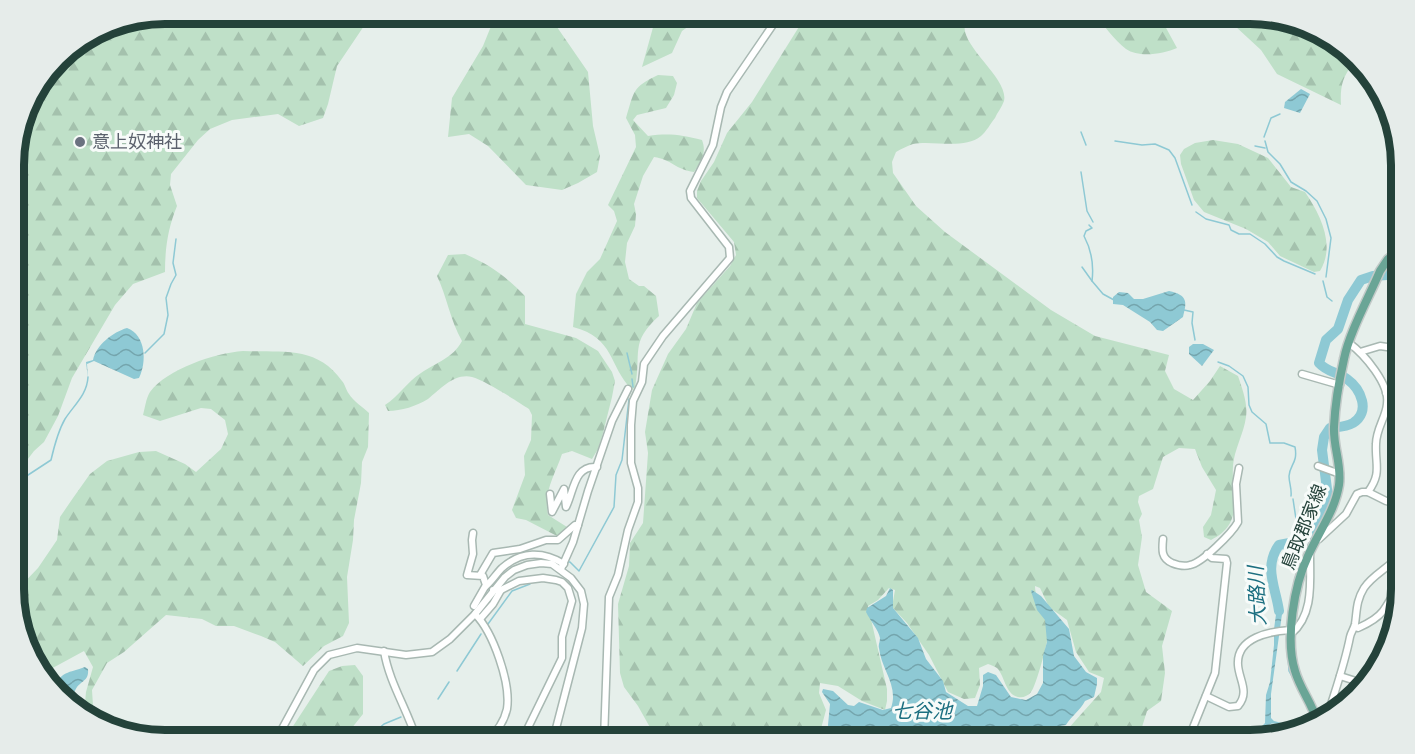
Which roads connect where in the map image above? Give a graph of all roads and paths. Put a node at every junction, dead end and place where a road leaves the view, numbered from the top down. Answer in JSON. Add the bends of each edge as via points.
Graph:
{"nodes":[{"id":1,"x":774,"y":24,"type":"edge"},
{"id":2,"x":1391,"y":257,"type":"edge"},
{"id":3,"x":1349,"y":343,"type":"junction"},
{"id":4,"x":1391,"y":348,"type":"edge"},
{"id":5,"x":1360,"y":352,"type":"junction"},
{"id":6,"x":1302,"y":374,"type":"dead end"},
{"id":7,"x":1341,"y":380,"type":"junction"},
{"id":8,"x":628,"y":389,"type":"dead end"},
{"id":9,"x":1391,"y":390,"type":"edge"},
{"id":10,"x":1386,"y":393,"type":"junction"},
{"id":11,"x":1318,"y":466,"type":"dead end"},
{"id":12,"x":597,"y":467,"type":"junction"},
{"id":13,"x":1239,"y":468,"type":"dead end"},
{"id":14,"x":1340,"y":474,"type":"junction"},
{"id":15,"x":1368,"y":492,"type":"junction"},
{"id":16,"x":550,"y":494,"type":"dead end"},
{"id":17,"x":1391,"y":502,"type":"edge"},
{"id":18,"x":578,"y":525,"type":"junction"},
{"id":19,"x":473,"y":533,"type":"dead end"},
{"id":20,"x":1163,"y":539,"type":"dead end"},
{"id":21,"x":1311,"y":548,"type":"junction"},
{"id":22,"x":1207,"y":554,"type":"junction"},
{"id":23,"x":1391,"y":564,"type":"edge"},
{"id":24,"x":562,"y":567,"type":"junction"},
{"id":25,"x":480,"y":575,"type":"junction"},
{"id":26,"x":486,"y":586,"type":"junction"},
{"id":27,"x":493,"y":590,"type":"junction"},
{"id":28,"x":501,"y":590,"type":"junction"},
{"id":29,"x":1391,"y":597,"type":"edge"},
{"id":30,"x":474,"y":606,"type":"dead end"},
{"id":31,"x":477,"y":616,"type":"junction"},
{"id":32,"x":1355,"y":627,"type":"junction"},
{"id":33,"x":1291,"y":632,"type":"junction"},
{"id":34,"x":384,"y":651,"type":"junction"},
{"id":35,"x":1340,"y":675,"type":"junction"},
{"id":36,"x":1357,"y":681,"type":"edge"},
{"id":37,"x":1206,"y":696,"type":"junction"},
{"id":38,"x":1331,"y":704,"type":"edge"},
{"id":39,"x":1315,"y":713,"type":"edge"},
{"id":40,"x":281,"y":730,"type":"edge"},
{"id":41,"x":413,"y":730,"type":"edge"},
{"id":42,"x":496,"y":730,"type":"edge"},
{"id":43,"x":527,"y":730,"type":"edge"},
{"id":44,"x":556,"y":730,"type":"edge"},
{"id":45,"x":604,"y":730,"type":"edge"},
{"id":46,"x":1192,"y":730,"type":"edge"}],
"edges":[{"from":1,"to":45,"type":"street","via":[[723,100],[713,145],[690,192],[729,247],[730,258],[645,360],[642,382],[633,401],[631,463],[638,497],[609,597]]},
{"from":2,"to":3,"type":"main road","name":"鳥取郡家線","via":[[1378,275]]},
{"from":3,"to":5,"type":"street"},
{"from":3,"to":7,"type":"main road","name":"鳥取郡家線"},
{"from":4,"to":5,"type":"street","via":[[1380,346]]},
{"from":5,"to":10,"type":"street"},
{"from":6,"to":7,"type":"street"},
{"from":7,"to":14,"type":"main road","name":"鳥取郡家線","via":[[1334,426]]},
{"from":8,"to":12,"type":"street","via":[[612,421]]},
{"from":9,"to":10,"type":"street"},
{"from":10,"to":15,"type":"street","via":[[1388,405],[1376,444],[1377,479]]},
{"from":11,"to":14,"type":"street"},
{"from":12,"to":16,"type":"street","via":[[580,472],[567,507],[564,489],[552,512]]},
{"from":12,"to":18,"type":"street"},
{"from":13,"to":22,"type":"street","via":[[1238,522]]},
{"from":14,"to":21,"type":"main road","name":"鳥取郡家線","via":[[1334,504]]},
{"from":15,"to":17,"type":"street"},
{"from":15,"to":21,"type":"street","via":[[1358,494],[1346,514]]},
{"from":18,"to":24,"type":"street"},
{"from":18,"to":25,"type":"street","via":[[558,540],[494,553]]},
{"from":19,"to":25,"type":"street","via":[[467,575]]},
{"from":20,"to":22,"type":"street","via":[[1162,554],[1172,563],[1193,565]]},
{"from":21,"to":33,"type":"main road","name":"鳥取郡家線","via":[[1302,567]]},
{"from":21,"to":33,"type":"street","via":[[1307,612]]},
{"from":22,"to":37,"type":"street","via":[[1226,559],[1227,563],[1215,673]]},
{"from":23,"to":32,"type":"street","via":[[1363,589],[1356,606]]},
{"from":24,"to":26,"type":"street","via":[[545,554],[527,555],[506,565]]},
{"from":24,"to":27,"type":"street","via":[[527,565],[514,570]]},
{"from":24,"to":44,"type":"street","via":[[581,591],[584,604]]},
{"from":25,"to":26,"type":"street"},
{"from":26,"to":30,"type":"street"},
{"from":27,"to":28,"type":"street"},
{"from":27,"to":31,"type":"street"},
{"from":28,"to":31,"type":"street","via":[[493,604]]},
{"from":28,"to":43,"type":"street","via":[[519,581],[556,580],[568,588],[572,601],[562,637],[562,658]]},
{"from":29,"to":32,"type":"street","via":[[1374,619]]},
{"from":31,"to":34,"type":"street","via":[[432,652],[406,655]]},
{"from":31,"to":42,"type":"street","via":[[495,649],[507,693],[507,709]]},
{"from":32,"to":35,"type":"street"},
{"from":33,"to":37,"type":"street","via":[[1271,632],[1242,647],[1238,661],[1244,694],[1238,706],[1229,707]]},
{"from":33,"to":39,"type":"main road","name":"鳥取郡家線","via":[[1295,673]]},
{"from":34,"to":40,"type":"street","via":[[357,648],[329,655],[314,670]]},
{"from":34,"to":41,"type":"street","via":[[388,673]]},
{"from":35,"to":36,"type":"street"},
{"from":35,"to":38,"type":"street"},
{"from":37,"to":46,"type":"street"}]}
